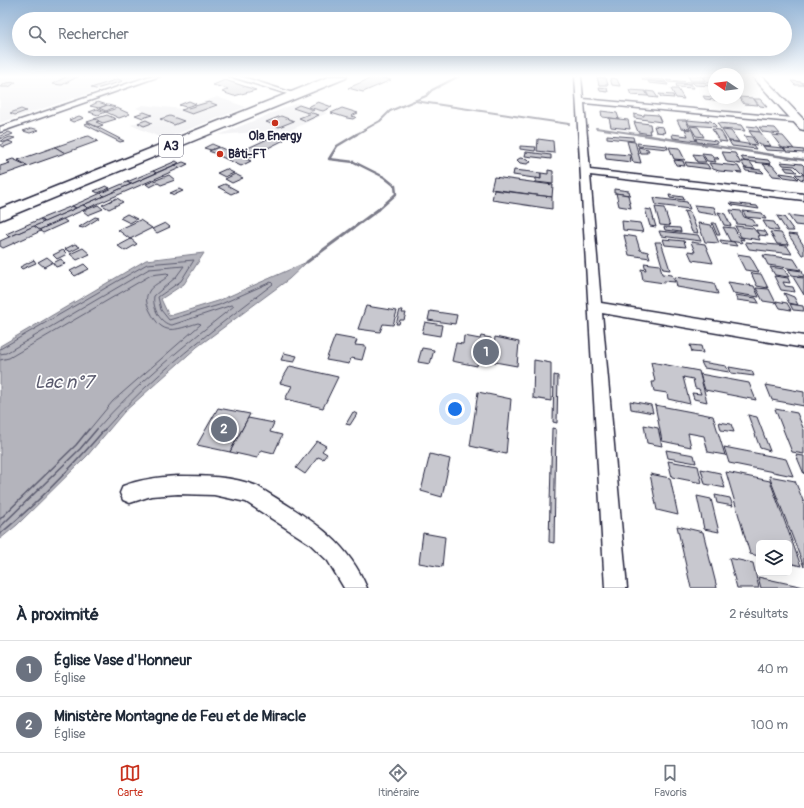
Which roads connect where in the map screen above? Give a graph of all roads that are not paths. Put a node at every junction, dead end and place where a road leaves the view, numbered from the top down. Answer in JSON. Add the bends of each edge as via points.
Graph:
{"nodes":[{"id":1,"x":77,"y":103,"type":"edge"},
{"id":2,"x":275,"y":103,"type":"edge"},
{"id":3,"x":580,"y":103,"type":"edge"},
{"id":4,"x":605,"y":103,"type":"edge"},
{"id":5,"x":783,"y":103,"type":"edge"},
{"id":6,"x":802,"y":123,"type":"edge"},
{"id":7,"x":0,"y":130,"type":"edge"},
{"id":8,"x":586,"y":172,"type":"junction"},
{"id":9,"x":804,"y":197,"type":"edge"},
{"id":10,"x":0,"y":215,"type":"edge"},
{"id":11,"x":596,"y":307,"type":"junction"},
{"id":12,"x":804,"y":342,"type":"edge"},
{"id":13,"x":130,"y":493,"type":"dead end"},
{"id":14,"x":356,"y":588,"type":"edge"},
{"id":15,"x":616,"y":588,"type":"edge"}],
"edges":[{"from":1,"to":7,"type":"street"},
{"from":2,"to":10,"type":"highway","number":"A3"},
{"from":3,"to":8,"type":"street"},
{"from":4,"to":6,"type":"street"},
{"from":5,"to":6,"type":"street"},
{"from":8,"to":9,"type":"street"},
{"from":8,"to":11,"type":"street"},
{"from":11,"to":12,"type":"street"},
{"from":11,"to":15,"type":"street"},
{"from":13,"to":14,"type":"street","via":[[151,487],[178,485],[214,486],[250,493],[316,536],[335,554]]}]}
